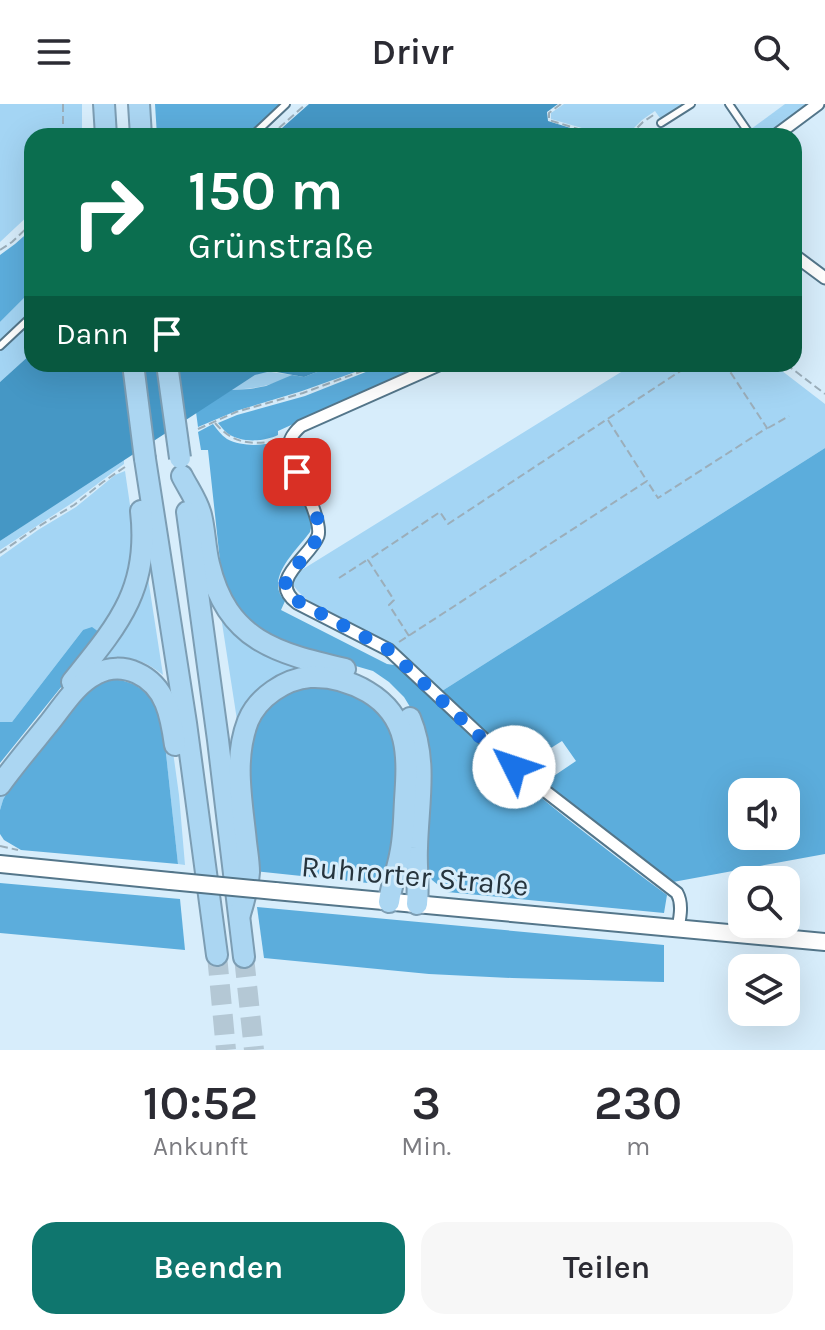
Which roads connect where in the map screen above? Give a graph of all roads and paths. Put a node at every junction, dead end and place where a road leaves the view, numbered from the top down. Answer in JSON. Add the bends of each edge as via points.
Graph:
{"nodes":[{"id":1,"x":63,"y":104,"type":"edge"},
{"id":2,"x":104,"y":104,"type":"edge"},
{"id":3,"x":139,"y":104,"type":"edge"},
{"id":4,"x":286,"y":104,"type":"edge"},
{"id":5,"x":561,"y":104,"type":"edge"},
{"id":6,"x":691,"y":104,"type":"edge"},
{"id":7,"x":729,"y":104,"type":"edge"},
{"id":8,"x":818,"y":104,"type":"edge"},
{"id":9,"x":305,"y":105,"type":"edge"},
{"id":10,"x":652,"y":115,"type":"dead end"},
{"id":11,"x":661,"y":123,"type":"dead end"},
{"id":12,"x":63,"y":128,"type":"edge"},
{"id":13,"x":106,"y":128,"type":"edge"},
{"id":14,"x":140,"y":128,"type":"edge"},
{"id":15,"x":260,"y":128,"type":"edge"},
{"id":16,"x":279,"y":128,"type":"edge"},
{"id":17,"x":575,"y":128,"type":"edge"},
{"id":18,"x":637,"y":128,"type":"edge"},
{"id":19,"x":746,"y":128,"type":"edge"},
{"id":20,"x":786,"y":128,"type":"edge"},
{"id":21,"x":24,"y":231,"type":"edge"},
{"id":22,"x":0,"y":250,"type":"edge"},
{"id":23,"x":802,"y":261,"type":"edge"},
{"id":24,"x":825,"y":278,"type":"edge"},
{"id":25,"x":24,"y":324,"type":"edge"},
{"id":26,"x":0,"y":346,"type":"edge"},
{"id":27,"x":134,"y":372,"type":"edge"},
{"id":28,"x":168,"y":372,"type":"edge"},
{"id":29,"x":357,"y":372,"type":"edge"},
{"id":30,"x":423,"y":372,"type":"edge"},
{"id":31,"x":679,"y":372,"type":"edge"},
{"id":32,"x":730,"y":372,"type":"edge"},
{"id":33,"x":796,"y":372,"type":"edge"},
{"id":34,"x":825,"y":394,"type":"edge"},
{"id":35,"x":789,"y":416,"type":"dead end"},
{"id":36,"x":607,"y":419,"type":"junction"},
{"id":37,"x":213,"y":421,"type":"junction"},
{"id":38,"x":767,"y":428,"type":"junction"},
{"id":39,"x":198,"y":429,"type":"dead end"},
{"id":40,"x":290,"y":439,"type":"junction"},
{"id":41,"x":145,"y":459,"type":"junction"},
{"id":42,"x":125,"y":467,"type":"dead end"},
{"id":43,"x":181,"y":467,"type":"junction"},
{"id":44,"x":647,"y":481,"type":"junction"},
{"id":45,"x":0,"y":553,"type":"edge"},
{"id":46,"x":368,"y":560,"type":"junction"},
{"id":47,"x":339,"y":578,"type":"dead end"},
{"id":48,"x":409,"y":636,"type":"junction"},
{"id":49,"x":389,"y":650,"type":"junction"},
{"id":50,"x":0,"y":772,"type":"edge"},
{"id":51,"x":0,"y":785,"type":"edge"},
{"id":52,"x":199,"y":824,"type":"junction"},
{"id":53,"x":0,"y":864,"type":"edge"},
{"id":54,"x":389,"y":902,"type":"junction"},
{"id":55,"x":417,"y":904,"type":"junction"},
{"id":56,"x":240,"y":914,"type":"junction"},
{"id":57,"x":678,"y":928,"type":"junction"},
{"id":58,"x":825,"y":942,"type":"edge"},
{"id":59,"x":217,"y":955,"type":"tunnel mouth"},
{"id":60,"x":244,"y":957,"type":"tunnel mouth"}],
"edges":[{"from":1,"to":12,"type":"path"},
{"from":2,"to":13,"type":"highway"},
{"from":3,"to":14,"type":"highway"},
{"from":4,"to":15,"type":"lane"},
{"from":5,"to":17,"type":"path","via":[[549,113],[549,120]]},
{"from":6,"to":11,"type":"lane"},
{"from":7,"to":19,"type":"lane"},
{"from":8,"to":20,"type":"street"},
{"from":9,"to":16,"type":"path"},
{"from":10,"to":18,"type":"path"},
{"from":21,"to":22,"type":"path"},
{"from":23,"to":24,"type":"street"},
{"from":25,"to":26,"type":"lane"},
{"from":27,"to":41,"type":"highway","bridge":true},
{"from":28,"to":43,"type":"highway","bridge":true},
{"from":29,"to":37,"type":"path"},
{"from":30,"to":40,"type":"street","via":[[301,426]]},
{"from":31,"to":36,"type":"path"},
{"from":32,"to":38,"type":"path"},
{"from":33,"to":34,"type":"path"},
{"from":35,"to":38,"type":"path"},
{"from":36,"to":44,"type":"path"},
{"from":36,"to":46,"type":"path","via":[[448,524],[440,512]]},
{"from":37,"to":39,"type":"path"},
{"from":37,"to":40,"type":"path","via":[[241,442]]},
{"from":38,"to":44,"type":"path","via":[[658,498]]},
{"from":40,"to":49,"type":"street","via":[[289,454],[319,531],[286,580],[287,593]]},
{"from":41,"to":50,"type":"highway","via":[[140,569],[128,604],[112,632]]},
{"from":41,"to":52,"type":"highway"},
{"from":42,"to":45,"type":"path"},
{"from":43,"to":55,"type":"highway","via":[[201,512],[214,583],[238,624],[280,652],[370,677],[407,712],[420,749]]},
{"from":43,"to":56,"type":"highway"},
{"from":44,"to":48,"type":"path"},
{"from":46,"to":47,"type":"path"},
{"from":46,"to":48,"type":"path"},
{"from":48,"to":49,"type":"path"},
{"from":49,"to":57,"type":"street","via":[[514,767],[677,893]]},
{"from":51,"to":52,"type":"highway","via":[[78,687],[111,668],[129,670],[158,688],[167,704],[183,795]]},
{"from":52,"to":59,"type":"highway"},
{"from":53,"to":54,"type":"main road","name":"Ruhrorter Straße","bridge":true},
{"from":54,"to":55,"type":"main road","name":"Ruhrorter Straße"},
{"from":54,"to":56,"type":"highway","via":[[404,826],[404,739],[391,712],[374,696],[356,685],[312,677],[284,684],[267,696],[246,730],[238,770],[249,871]]},
{"from":55,"to":57,"type":"main road","name":"Ruhrorter Straße"},
{"from":56,"to":60,"type":"highway"},
{"from":57,"to":58,"type":"main road","name":"Ruhrorter Straße"}]}
